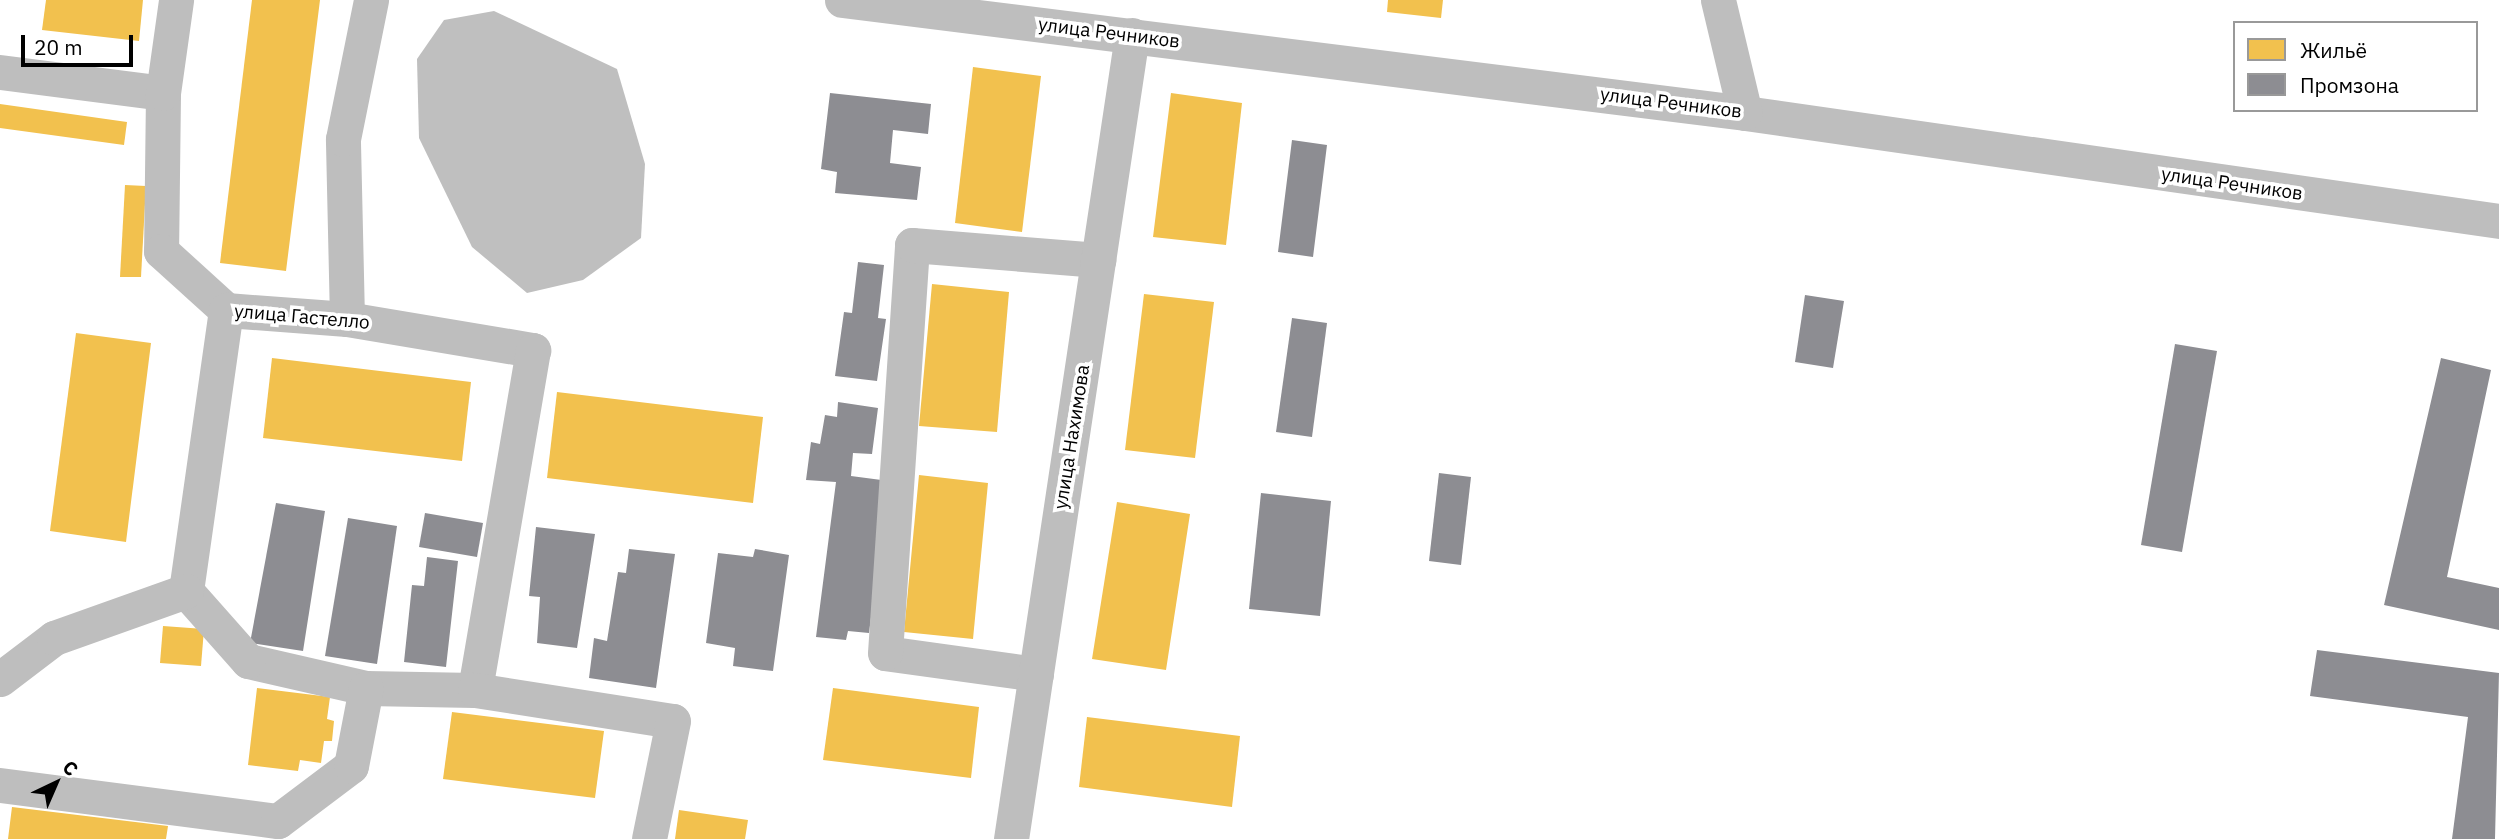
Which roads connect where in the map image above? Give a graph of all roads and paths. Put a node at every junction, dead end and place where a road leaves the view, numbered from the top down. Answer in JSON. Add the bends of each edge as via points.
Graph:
{"nodes":[{"id":1,"x":176,"y":0,"type":"edge"},
{"id":2,"x":371,"y":0,"type":"edge"},
{"id":3,"x":842,"y":0,"type":"edge"},
{"id":4,"x":1718,"y":0,"type":"edge"},
{"id":5,"x":1132,"y":35,"type":"junction"},
{"id":6,"x":0,"y":72,"type":"edge"},
{"id":7,"x":163,"y":93,"type":"junction"},
{"id":8,"x":1745,"y":113,"type":"junction"},
{"id":9,"x":2499,"y":221,"type":"edge"},
{"id":10,"x":1098,"y":260,"type":"junction"},
{"id":11,"x":226,"y":310,"type":"junction"},
{"id":12,"x":347,"y":319,"type":"junction"},
{"id":13,"x":186,"y":591,"type":"junction"},
{"id":14,"x":1036,"y":674,"type":"junction"},
{"id":15,"x":0,"y":679,"type":"edge"},
{"id":16,"x":366,"y":688,"type":"junction"},
{"id":17,"x":475,"y":690,"type":"junction"},
{"id":18,"x":0,"y":785,"type":"edge"},
{"id":19,"x":649,"y":839,"type":"edge"},
{"id":20,"x":1011,"y":839,"type":"edge"}],
"edges":[{"from":1,"to":7,"type":"street","name":"улица Гастелло"},
{"from":2,"to":12,"type":"street","via":[[343,139]]},
{"from":3,"to":5,"type":"street","name":"улица Речников"},
{"from":4,"to":8,"type":"street"},
{"from":5,"to":8,"type":"street","name":"улица Речников"},
{"from":5,"to":10,"type":"street","name":"улица Нахимова"},
{"from":6,"to":7,"type":"street"},
{"from":7,"to":11,"type":"street","name":"улица Гастелло","via":[[161,251]]},
{"from":8,"to":9,"type":"street","name":"улица Речников"},
{"from":10,"to":14,"type":"street","name":"улица Нахимова"},
{"from":10,"to":14,"type":"street","via":[[912,245],[886,653]]},
{"from":11,"to":12,"type":"street","name":"улица Гастелло"},
{"from":11,"to":13,"type":"street"},
{"from":12,"to":17,"type":"street","name":"улица Гастелло","via":[[533,350]]},
{"from":13,"to":15,"type":"street","via":[[54,638]]},
{"from":13,"to":16,"type":"street","via":[[248,661]]},
{"from":14,"to":20,"type":"street","name":"улица Нахимова"},
{"from":16,"to":17,"type":"street"},
{"from":16,"to":18,"type":"street","via":[[351,766],[278,821]]},
{"from":17,"to":19,"type":"street","via":[[673,721]]}]}
